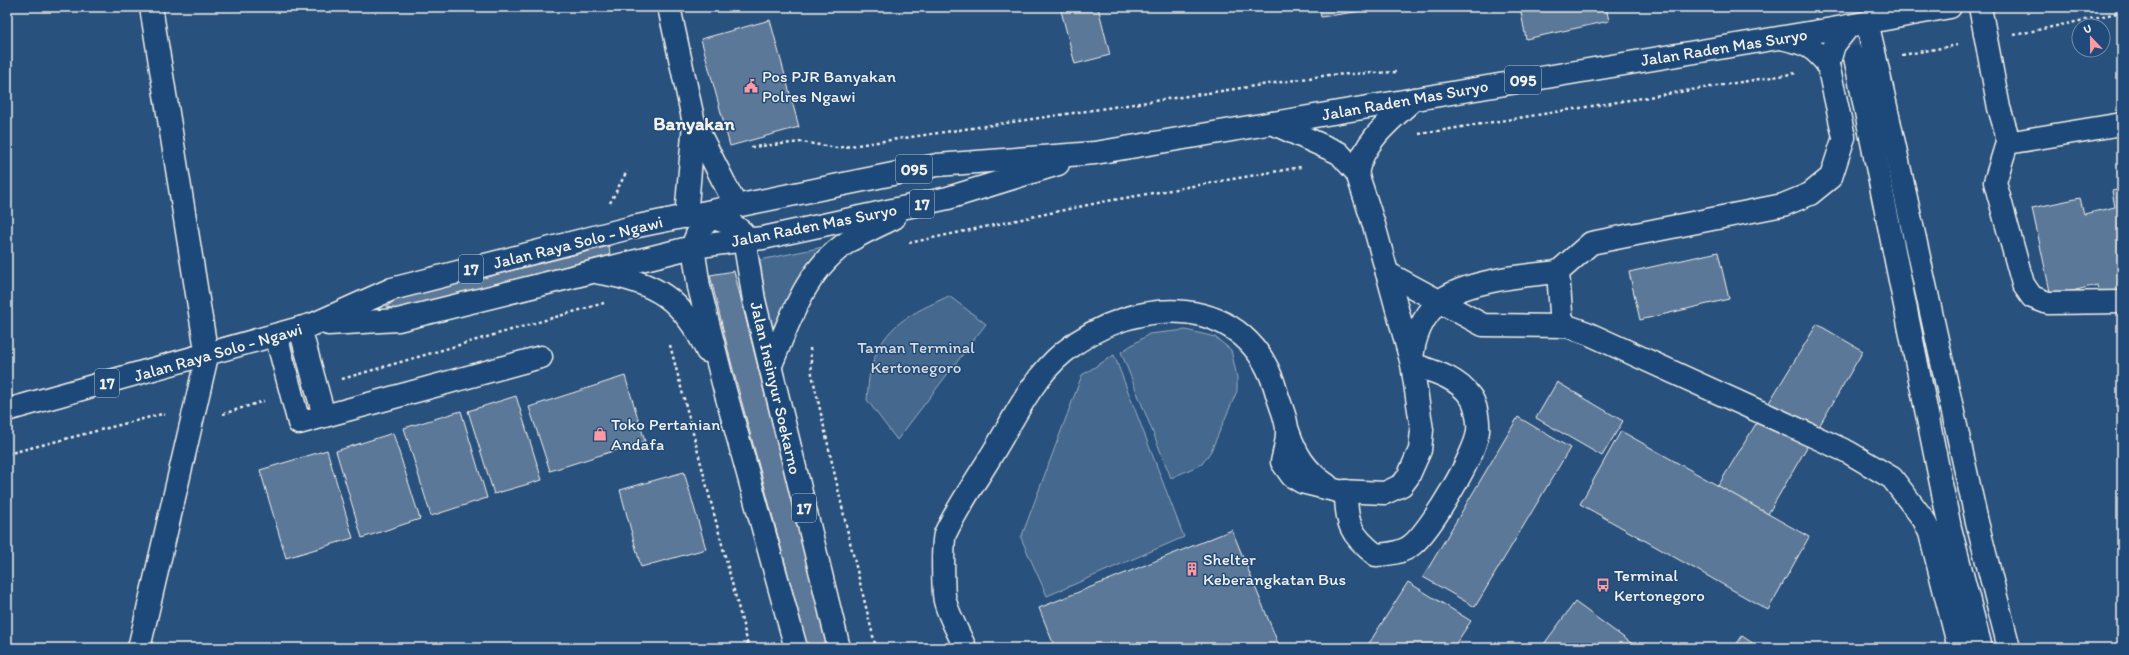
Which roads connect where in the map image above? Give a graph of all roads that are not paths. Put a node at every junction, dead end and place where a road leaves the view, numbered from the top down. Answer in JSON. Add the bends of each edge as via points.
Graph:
{"nodes":[{"id":1,"x":151,"y":7,"type":"edge"},
{"id":2,"x":669,"y":7,"type":"edge"},
{"id":3,"x":1950,"y":7,"type":"edge"},
{"id":4,"x":1980,"y":7,"type":"edge"},
{"id":5,"x":1858,"y":24,"type":"junction"},
{"id":6,"x":1781,"y":38,"type":"junction"},
{"id":7,"x":1828,"y":65,"type":"junction"},
{"id":8,"x":1414,"y":99,"type":"junction"},
{"id":9,"x":694,"y":123,"type":"junction"},
{"id":10,"x":1272,"y":123,"type":"junction"},
{"id":11,"x":2122,"y":124,"type":"edge"},
{"id":12,"x":1880,"y":129,"type":"junction"},
{"id":13,"x":2006,"y":143,"type":"junction"},
{"id":14,"x":1095,"y":152,"type":"junction"},
{"id":15,"x":1352,"y":166,"type":"junction"},
{"id":16,"x":948,"y":198,"type":"junction"},
{"id":17,"x":726,"y":211,"type":"junction"},
{"id":18,"x":686,"y":217,"type":"junction"},
{"id":19,"x":745,"y":240,"type":"junction"},
{"id":20,"x":692,"y":247,"type":"junction"},
{"id":21,"x":591,"y":272,"type":"junction"},
{"id":22,"x":1558,"y":272,"type":"junction"},
{"id":23,"x":1387,"y":273,"type":"junction"},
{"id":24,"x":1440,"y":301,"type":"junction"},
{"id":25,"x":2122,"y":302,"type":"edge"},
{"id":26,"x":307,"y":326,"type":"junction"},
{"id":27,"x":1562,"y":326,"type":"junction"},
{"id":28,"x":276,"y":335,"type":"junction"},
{"id":29,"x":206,"y":356,"type":"junction"},
{"id":30,"x":541,"y":357,"type":"dead end"},
{"id":31,"x":1412,"y":364,"type":"junction"},
{"id":32,"x":770,"y":367,"type":"junction"},
{"id":33,"x":724,"y":387,"type":"junction"},
{"id":34,"x":7,"y":410,"type":"edge"},
{"id":35,"x":324,"y":416,"type":"junction"},
{"id":36,"x":1342,"y":491,"type":"junction"},
{"id":37,"x":1977,"y":522,"type":"junction"},
{"id":38,"x":1940,"y":530,"type":"junction"},
{"id":39,"x":139,"y":648,"type":"edge"},
{"id":40,"x":796,"y":648,"type":"edge"},
{"id":41,"x":839,"y":648,"type":"edge"},
{"id":42,"x":965,"y":648,"type":"edge"},
{"id":43,"x":1959,"y":648,"type":"edge"},
{"id":44,"x":1981,"y":648,"type":"edge"},
{"id":45,"x":2009,"y":648,"type":"edge"}],
"edges":[{"from":1,"to":29,"type":"main road"},
{"from":2,"to":9,"type":"main road"},
{"from":3,"to":5,"type":"main road","name":"Jalan Raden Mas Suryo","number":"095"},
{"from":4,"to":13,"type":"main road","via":[[1999,108],[2006,130]]},
{"from":5,"to":6,"type":"main road","name":"Jalan Raden Mas Suryo","number":"095"},
{"from":5,"to":7,"type":"main road","via":[[1834,45]]},
{"from":5,"to":12,"type":"main road","bridge":true},
{"from":6,"to":7,"type":"main road","via":[[1803,43],[1816,50]]},
{"from":6,"to":8,"type":"main road","name":"Jalan Raden Mas Suryo","number":"095"},
{"from":7,"to":22,"type":"main road","bridge":true,"via":[[1844,137],[1831,177],[1810,194],[1783,205],[1591,243]]},
{"from":8,"to":10,"type":"main road","name":"Jalan Raden Mas Suryo","number":"095"},
{"from":8,"to":15,"type":"main road","via":[[1388,123]]},
{"from":9,"to":17,"type":"main road"},
{"from":9,"to":18,"type":"main road"},
{"from":10,"to":14,"type":"main road","name":"Jalan Raden Mas Suryo","number":"095"},
{"from":10,"to":15,"type":"main road","via":[[1326,146]]},
{"from":11,"to":13,"type":"main road"},
{"from":12,"to":37,"type":"main road"},
{"from":12,"to":38,"type":"main road"},
{"from":13,"to":25,"type":"main road","via":[[1995,182],[2023,284],[2032,297],[2048,303]]},
{"from":14,"to":16,"type":"main road","name":"Jalan Raden Mas Suryo","number":"17"},
{"from":14,"to":17,"type":"main road","name":"Jalan Raden Mas Suryo","number":"095","via":[[937,164]]},
{"from":15,"to":23,"type":"main road","via":[[1374,225]]},
{"from":16,"to":19,"type":"main road","name":"Jalan Raden Mas Suryo","number":"17"},
{"from":16,"to":32,"type":"main road","via":[[894,218],[850,241],[828,258],[813,275],[798,302]]},
{"from":17,"to":18,"type":"main road","number":"095"},
{"from":17,"to":19,"type":"main road","via":[[744,234]]},
{"from":17,"to":20,"type":"main road","via":[[698,231]]},
{"from":18,"to":26,"type":"main road","name":"Jalan Raya Solo - Ngawi","number":"17","via":[[633,227],[392,289]]},
{"from":19,"to":20,"type":"main road","name":"Jalan Raden Mas Suryo","number":"17"},
{"from":19,"to":32,"type":"main road","name":"Jalan Insinyur Soekarno","number":"17","via":[[754,300]]},
{"from":20,"to":21,"type":"main road","name":"Jalan Raya Solo - Ngawi","number":"17"},
{"from":20,"to":33,"type":"main road","number":"17","via":[[699,287]]},
{"from":21,"to":26,"type":"main road","name":"Jalan Raya Solo - Ngawi","number":"17","via":[[398,320]]},
{"from":21,"to":33,"type":"main road","number":"17","via":[[629,279],[655,289],[674,301],[700,336]]},
{"from":22,"to":24,"type":"main road","via":[[1511,276],[1465,289]]},
{"from":22,"to":27,"type":"main road"},
{"from":23,"to":24,"type":"main road"},
{"from":23,"to":31,"type":"main road"},
{"from":24,"to":27,"type":"main road","via":[[1483,325]]},
{"from":24,"to":31,"type":"main road","via":[[1418,329]]},
{"from":26,"to":28,"type":"main road","name":"Jalan Raya Solo - Ngawi","number":"17"},
{"from":26,"to":35,"type":"main road","via":[[316,387]]},
{"from":27,"to":38,"type":"main road","via":[[1587,333],[1848,452],[1892,478],[1924,520]]},
{"from":28,"to":29,"type":"main road","name":"Jalan Raya Solo - Ngawi","number":"17"},
{"from":28,"to":35,"type":"main road","via":[[299,423]]},
{"from":29,"to":34,"type":"main road","name":"Jalan Raya Solo - Ngawi","number":"17"},
{"from":29,"to":39,"type":"main road"},
{"from":30,"to":35,"type":"main road"},
{"from":31,"to":36,"type":"main road","via":[[1422,430],[1415,465],[1402,485],[1394,490],[1385,493]]},
{"from":31,"to":36,"type":"main road","via":[[1456,382],[1470,396],[1478,432],[1465,465],[1429,527],[1413,545],[1394,554],[1376,555],[1362,544],[1346,515]]},
{"from":32,"to":41,"type":"main road","name":"Jalan Insinyur Soekarno","number":"17"},
{"from":33,"to":40,"type":"main road","number":"17"},
{"from":36,"to":42,"type":"main road","via":[[1302,482],[1292,476],[1282,462],[1288,431],[1275,386],[1266,364],[1254,346],[1234,328],[1208,317],[1184,312],[1138,315],[1114,322],[1064,352],[1036,382],[944,536],[945,601]]},
{"from":37,"to":38,"type":"main road"},
{"from":37,"to":45,"type":"main road"},
{"from":38,"to":43,"type":"main road"},
{"from":38,"to":44,"type":"main road"}]}
